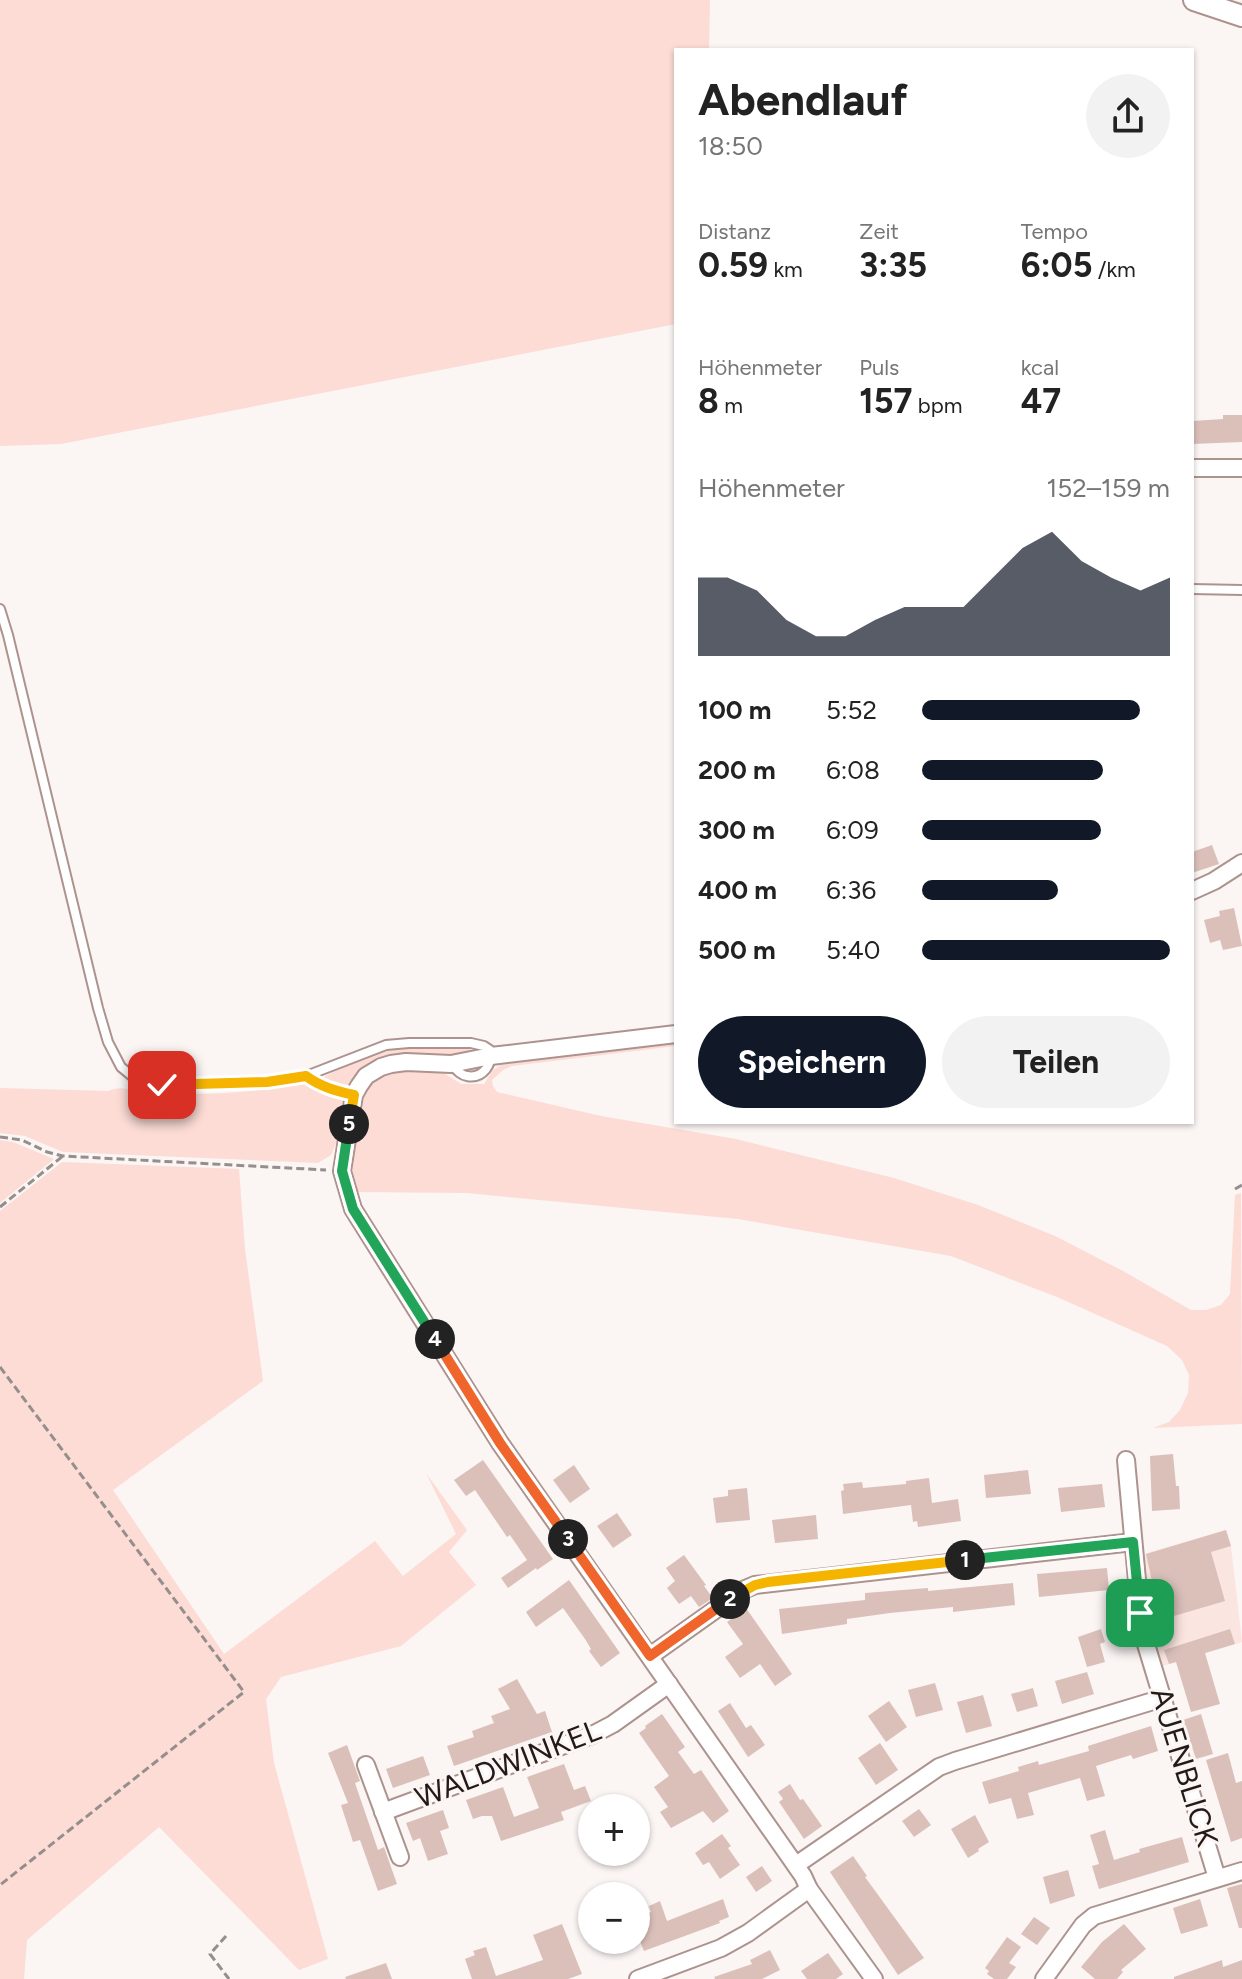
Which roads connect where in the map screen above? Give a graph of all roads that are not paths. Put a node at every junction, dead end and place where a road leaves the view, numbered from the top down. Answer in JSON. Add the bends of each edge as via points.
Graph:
{"nodes":[{"id":1,"x":1194,"y":0,"type":"edge"},
{"id":2,"x":1242,"y":16,"type":"edge"},
{"id":3,"x":1194,"y":468,"type":"edge"},
{"id":4,"x":1242,"y":468,"type":"edge"},
{"id":5,"x":1194,"y":589,"type":"edge"},
{"id":6,"x":1242,"y":590,"type":"edge"},
{"id":7,"x":0,"y":609,"type":"edge"},
{"id":8,"x":1242,"y":863,"type":"edge"},
{"id":9,"x":1194,"y":890,"type":"edge"},
{"id":10,"x":674,"y":1034,"type":"edge"},
{"id":11,"x":491,"y":1056,"type":"junction"},
{"id":12,"x":1126,"y":1460,"type":"dead end"},
{"id":13,"x":1133,"y":1542,"type":"junction"},
{"id":14,"x":650,"y":1656,"type":"junction"},
{"id":15,"x":669,"y":1684,"type":"junction"},
{"id":16,"x":1163,"y":1698,"type":"junction"},
{"id":17,"x":366,"y":1765,"type":"dead end"},
{"id":18,"x":383,"y":1812,"type":"junction"},
{"id":19,"x":400,"y":1857,"type":"dead end"},
{"id":20,"x":796,"y":1865,"type":"junction"},
{"id":21,"x":1242,"y":1871,"type":"edge"},
{"id":22,"x":1217,"y":1878,"type":"junction"},
{"id":23,"x":809,"y":1889,"type":"junction"},
{"id":24,"x":638,"y":1979,"type":"edge"},
{"id":25,"x":874,"y":1979,"type":"edge"},
{"id":26,"x":1044,"y":1979,"type":"edge"}],
"edges":[{"from":1,"to":2,"type":"street"},
{"from":3,"to":4,"type":"street"},
{"from":5,"to":6,"type":"lane"},
{"from":7,"to":11,"type":"lane","via":[[98,1008],[121,1067],[138,1081],[162,1085],[267,1082],[306,1076],[386,1045],[471,1043],[484,1046]]},
{"from":8,"to":9,"type":"street"},
{"from":10,"to":11,"type":"street"},
{"from":11,"to":14,"type":"street","via":[[451,1064],[406,1062],[366,1076],[354,1095],[342,1171],[353,1209],[500,1443]]},
{"from":12,"to":13,"type":"street","name":"AUENBLICK"},
{"from":13,"to":14,"type":"street","via":[[755,1585]]},
{"from":13,"to":16,"type":"street","name":"AUENBLICK","via":[[1145,1641]]},
{"from":14,"to":15,"type":"street"},
{"from":15,"to":18,"type":"street","name":"WALDWINKEL","via":[[594,1734]]},
{"from":15,"to":20,"type":"street"},
{"from":16,"to":20,"type":"street","via":[[939,1767]]},
{"from":16,"to":22,"type":"street","name":"AUENBLICK"},
{"from":17,"to":18,"type":"street","name":"WALDWINKEL"},
{"from":18,"to":19,"type":"street","name":"WALDWINKEL"},
{"from":20,"to":23,"type":"street"},
{"from":21,"to":22,"type":"street"},
{"from":22,"to":26,"type":"street","via":[[1094,1916]]},
{"from":23,"to":24,"type":"street","via":[[721,1948]]},
{"from":23,"to":25,"type":"street"}]}
